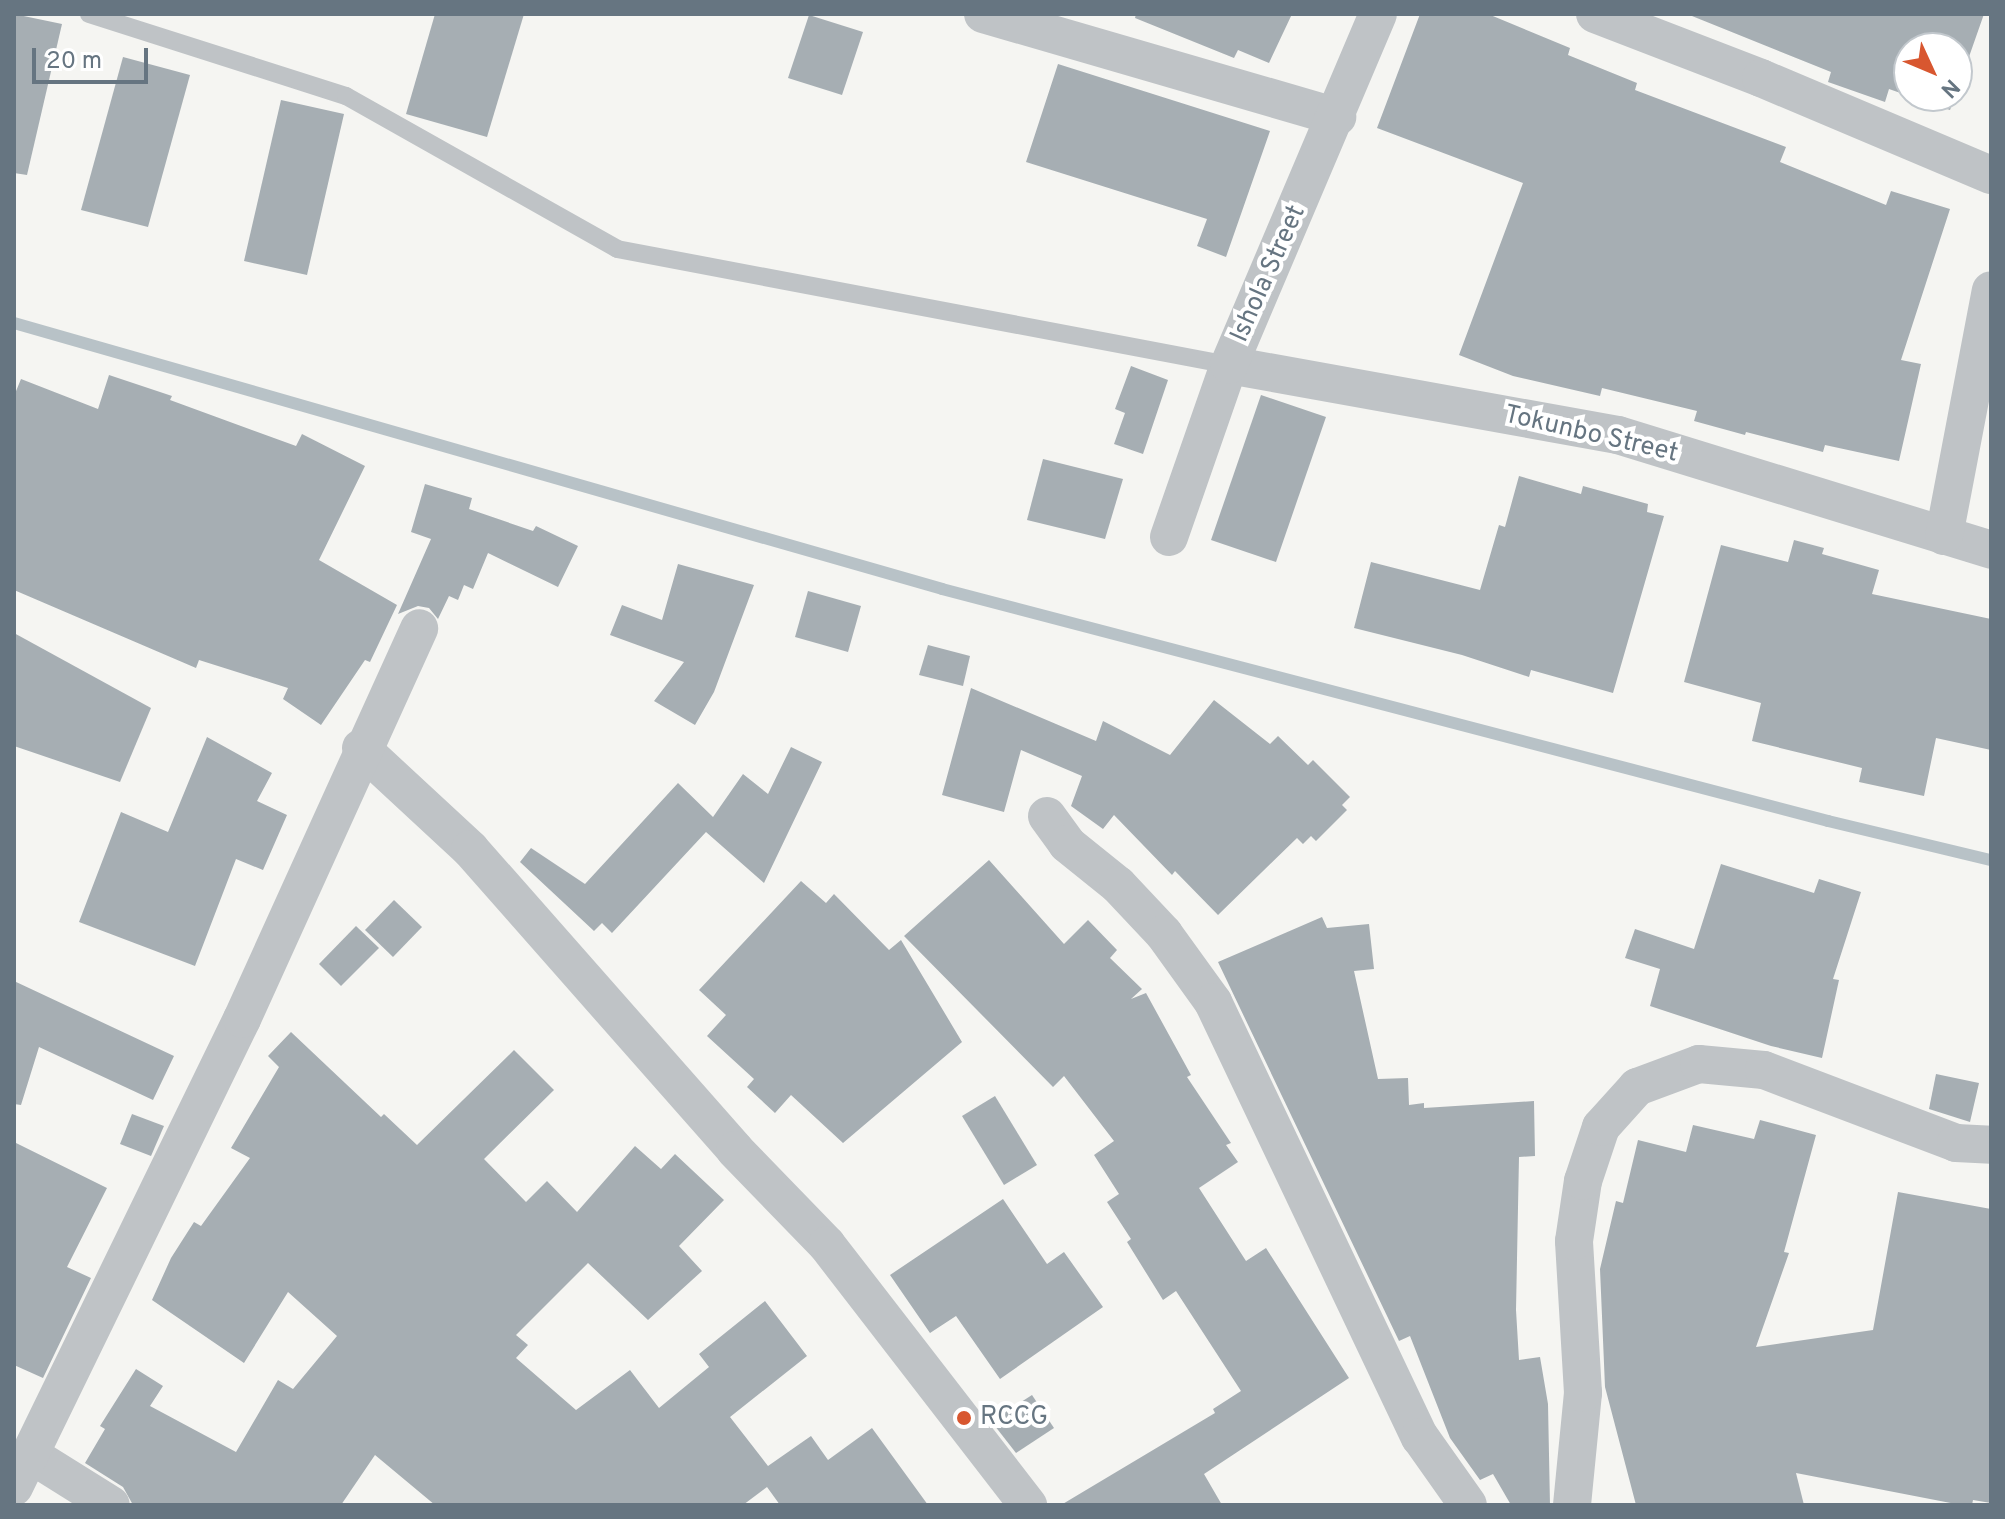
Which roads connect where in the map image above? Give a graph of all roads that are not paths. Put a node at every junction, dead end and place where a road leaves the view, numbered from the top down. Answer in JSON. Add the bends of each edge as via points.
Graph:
{"nodes":[{"id":1,"x":89,"y":14,"type":"edge"},
{"id":2,"x":983,"y":14,"type":"edge"},
{"id":3,"x":1378,"y":14,"type":"edge"},
{"id":4,"x":1595,"y":14,"type":"edge"},
{"id":5,"x":1337,"y":117,"type":"junction"},
{"id":6,"x":1991,"y":175,"type":"edge"},
{"id":7,"x":1991,"y":290,"type":"edge"},
{"id":8,"x":1229,"y":365,"type":"junction"},
{"id":9,"x":1944,"y":536,"type":"junction"},
{"id":10,"x":1169,"y":537,"type":"dead end"},
{"id":11,"x":1991,"y":550,"type":"edge"},
{"id":12,"x":419,"y":628,"type":"dead end"},
{"id":13,"x":361,"y":748,"type":"junction"},
{"id":14,"x":1047,"y":816,"type":"dead end"},
{"id":15,"x":1991,"y":1145,"type":"edge"},
{"id":16,"x":22,"y":1471,"type":"edge"},
{"id":17,"x":111,"y":1505,"type":"edge"},
{"id":18,"x":1028,"y":1505,"type":"edge"},
{"id":19,"x":1468,"y":1505,"type":"edge"},
{"id":20,"x":1572,"y":1505,"type":"edge"}],
"edges":[{"from":1,"to":8,"type":"lane","via":[[346,96],[617,249]]},
{"from":2,"to":5,"type":"street"},
{"from":3,"to":5,"type":"street","name":"Ishola Street"},
{"from":4,"to":6,"type":"street"},
{"from":5,"to":8,"type":"street","name":"Ishola Street"},
{"from":7,"to":9,"type":"street"},
{"from":8,"to":9,"type":"street","name":"Tokunbo Street","via":[[1618,435]]},
{"from":8,"to":10,"type":"street","name":"Ishola Street"},
{"from":9,"to":11,"type":"street","name":"Tokunbo Street"},
{"from":12,"to":13,"type":"street"},
{"from":13,"to":16,"type":"street","via":[[242,1019]]},
{"from":13,"to":18,"type":"street","via":[[470,849],[735,1150],[827,1245]]},
{"from":14,"to":19,"type":"street","via":[[1067,844],[1118,885],[1164,934],[1213,1002],[1420,1437]]},
{"from":15,"to":20,"type":"street","via":[[1956,1143],[1764,1070],[1699,1064],[1637,1087],[1601,1127],[1580,1196],[1574,1241],[1583,1393]]},
{"from":16,"to":17,"type":"street"}]}
